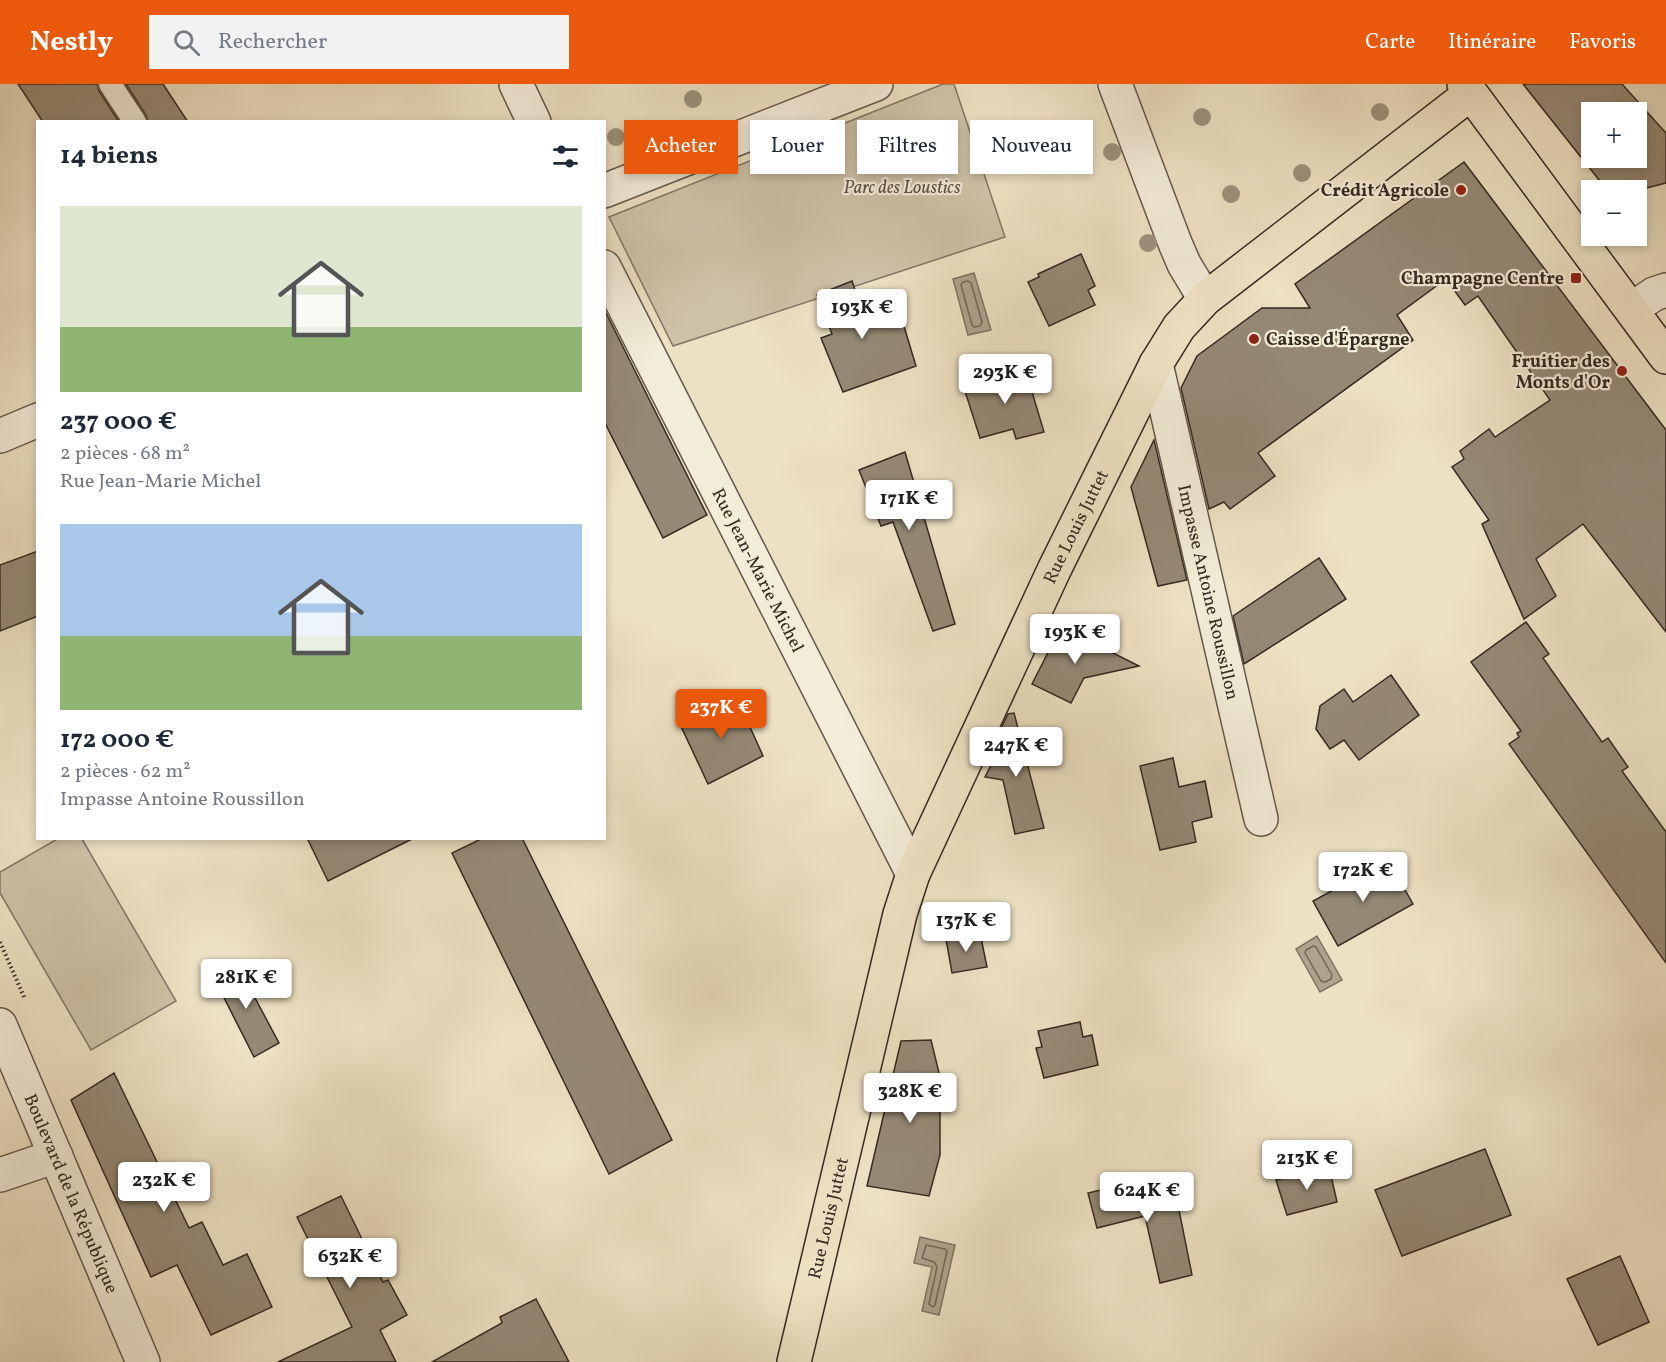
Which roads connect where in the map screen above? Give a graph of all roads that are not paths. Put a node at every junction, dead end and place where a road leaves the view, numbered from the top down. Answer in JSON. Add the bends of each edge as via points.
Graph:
{"nodes":[{"id":1,"x":110,"y":84,"type":"edge"},
{"id":2,"x":516,"y":84,"type":"edge"},
{"id":3,"x":876,"y":84,"type":"edge"},
{"id":4,"x":1115,"y":84,"type":"edge"},
{"id":5,"x":1467,"y":89,"type":"edge"},
{"id":6,"x":134,"y":120,"type":"edge"},
{"id":7,"x":533,"y":120,"type":"edge"},
{"id":8,"x":606,"y":190,"type":"edge"},
{"id":9,"x":606,"y":271,"type":"edge"},
{"id":10,"x":1666,"y":290,"type":"edge"},
{"id":11,"x":1206,"y":298,"type":"junction"},
{"id":12,"x":1632,"y":309,"type":"junction"},
{"id":13,"x":1666,"y":357,"type":"edge"},
{"id":14,"x":1156,"y":364,"type":"junction"},
{"id":15,"x":36,"y":421,"type":"edge"},
{"id":16,"x":2,"y":431,"type":"edge"},
{"id":17,"x":1261,"y":819,"type":"dead end"},
{"id":18,"x":913,"y":874,"type":"junction"},
{"id":19,"x":0,"y":1025,"type":"edge"},
{"id":20,"x":56,"y":1156,"type":"junction"},
{"id":21,"x":0,"y":1175,"type":"edge"},
{"id":22,"x":143,"y":1362,"type":"edge"},
{"id":23,"x":794,"y":1362,"type":"edge"}],
"edges":[{"from":1,"to":6,"type":"lane"},
{"from":2,"to":7,"type":"street"},
{"from":3,"to":8,"type":"street"},
{"from":4,"to":11,"type":"street","via":[[1175,243]]},
{"from":5,"to":11,"type":"main road","name":"Rue Louis Juttet"},
{"from":5,"to":12,"type":"main road"},
{"from":9,"to":18,"type":"street","name":"Rue Jean-Marie Michel"},
{"from":10,"to":12,"type":"street"},
{"from":11,"to":14,"type":"main road","name":"Rue Louis Juttet","via":[[1179,327]]},
{"from":12,"to":13,"type":"main road"},
{"from":14,"to":17,"type":"street","name":"Impasse Antoine Roussillon"},
{"from":14,"to":18,"type":"main road","name":"Rue Louis Juttet","via":[[1054,570]]},
{"from":15,"to":16,"type":"street"},
{"from":18,"to":23,"type":"main road","name":"Rue Louis Juttet","via":[[900,914]]},
{"from":19,"to":20,"type":"street","name":"Boulevard de la République"},
{"from":20,"to":21,"type":"street"},
{"from":20,"to":22,"type":"street","name":"Boulevard de la République"}]}
